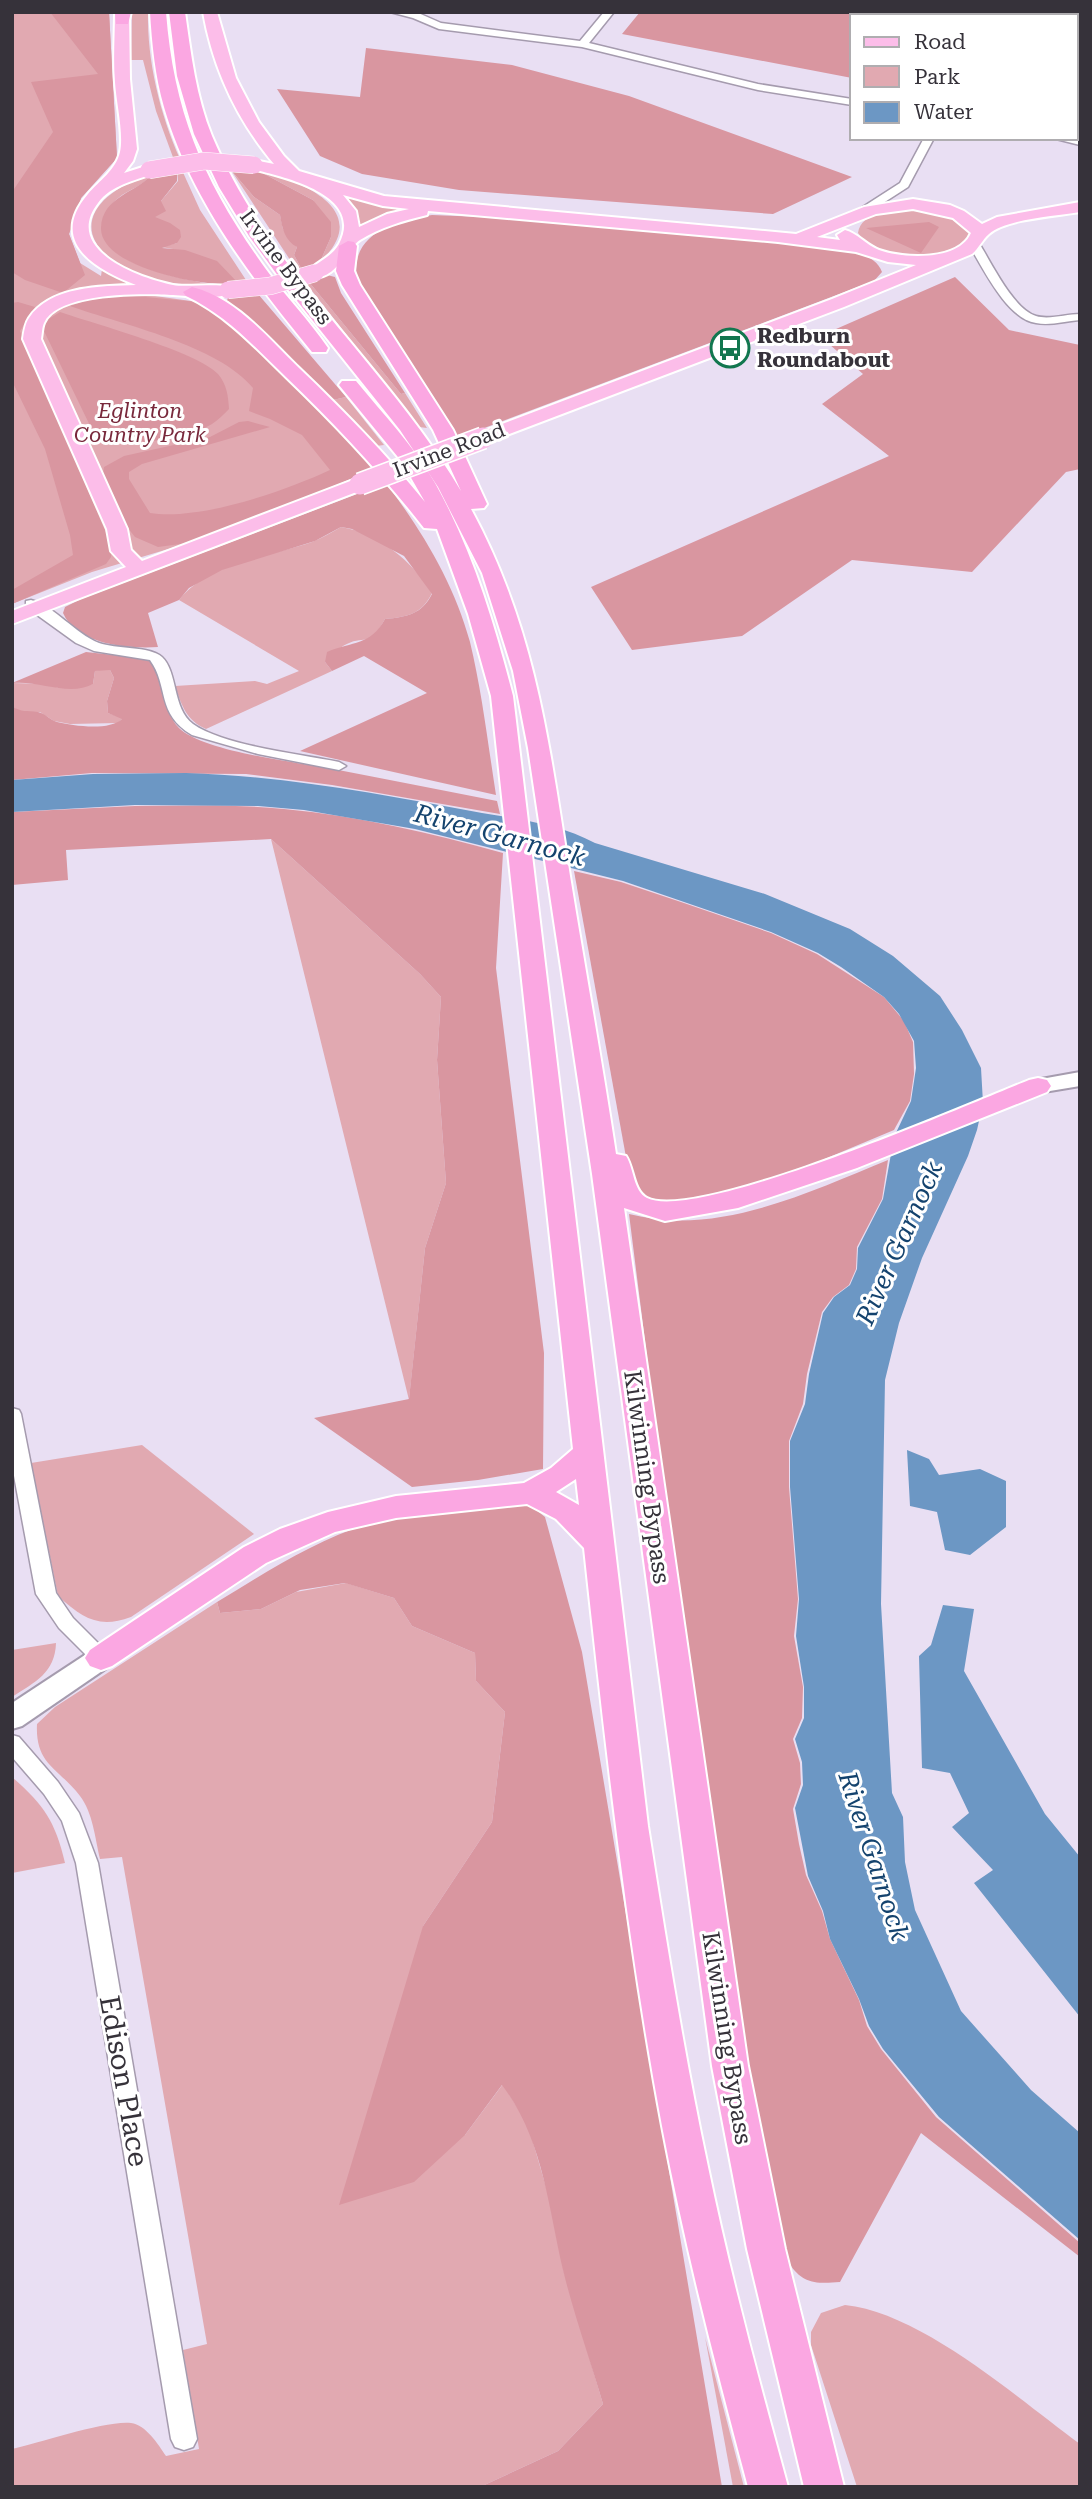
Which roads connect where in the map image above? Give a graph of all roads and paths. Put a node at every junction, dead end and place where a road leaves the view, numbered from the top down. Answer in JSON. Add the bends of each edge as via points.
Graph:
{"nodes":[{"id":1,"x":158,"y":12,"type":"edge"},
{"id":2,"x":177,"y":12,"type":"edge"},
{"id":3,"x":210,"y":12,"type":"edge"},
{"id":4,"x":396,"y":12,"type":"edge"},
{"id":5,"x":609,"y":12,"type":"edge"},
{"id":6,"x":122,"y":15,"type":"edge"},
{"id":7,"x":583,"y":44,"type":"junction"},
{"id":8,"x":850,"y":102,"type":"edge"},
{"id":9,"x":928,"y":140,"type":"edge"},
{"id":10,"x":302,"y":177,"type":"junction"},
{"id":11,"x":904,"y":185,"type":"junction"},
{"id":12,"x":106,"y":186,"type":"junction"},
{"id":13,"x":932,"y":207,"type":"junction"},
{"id":14,"x":1080,"y":207,"type":"edge"},
{"id":15,"x":450,"y":209,"type":"junction"},
{"id":16,"x":951,"y":211,"type":"junction"},
{"id":17,"x":1031,"y":215,"type":"junction"},
{"id":18,"x":853,"y":217,"type":"junction"},
{"id":19,"x":778,"y":237,"type":"junction"},
{"id":20,"x":977,"y":239,"type":"junction"},
{"id":21,"x":350,"y":242,"type":"junction"},
{"id":22,"x":858,"y":247,"type":"junction"},
{"id":23,"x":90,"y":254,"type":"junction"},
{"id":24,"x":879,"y":256,"type":"junction"},
{"id":25,"x":951,"y":257,"type":"junction"},
{"id":26,"x":989,"y":268,"type":"junction"},
{"id":27,"x":315,"y":273,"type":"joint"},
{"id":28,"x":887,"y":283,"type":"junction"},
{"id":29,"x":228,"y":290,"type":"joint"},
{"id":30,"x":183,"y":291,"type":"junction"},
{"id":31,"x":74,"y":296,"type":"junction"},
{"id":32,"x":1080,"y":317,"type":"edge"},
{"id":33,"x":483,"y":438,"type":"joint"},
{"id":34,"x":433,"y":479,"type":"junction"},
{"id":35,"x":360,"y":484,"type":"joint"},
{"id":36,"x":117,"y":529,"type":"junction"},
{"id":37,"x":121,"y":551,"type":"junction"},
{"id":38,"x":161,"y":560,"type":"junction"},
{"id":39,"x":460,"y":562,"type":"junction"},
{"id":40,"x":138,"y":569,"type":"junction"},
{"id":41,"x":500,"y":592,"type":"junction"},
{"id":42,"x":33,"y":607,"type":"junction"},
{"id":43,"x":12,"y":616,"type":"edge"},
{"id":44,"x":339,"y":766,"type":"dead end"},
{"id":45,"x":1080,"y":1079,"type":"edge"},
{"id":46,"x":1038,"y":1086,"type":"joint"},
{"id":47,"x":595,"y":1096,"type":"junction"},
{"id":48,"x":12,"y":1415,"type":"edge"},
{"id":49,"x":589,"y":1451,"type":"junction"},
{"id":50,"x":531,"y":1493,"type":"junction"},
{"id":51,"x":598,"y":1545,"type":"junction"},
{"id":52,"x":101,"y":1658,"type":"junction"},
{"id":53,"x":12,"y":1718,"type":"edge"},
{"id":54,"x":12,"y":1743,"type":"edge"},
{"id":55,"x":184,"y":2440,"type":"dead end"},
{"id":56,"x":768,"y":2487,"type":"edge"},
{"id":57,"x":824,"y":2487,"type":"edge"}],
"edges":[{"from":1,"to":34,"type":"highway","name":"Irvine Bypass","via":[[159,53],[168,95],[204,187],[247,260]]},
{"from":2,"to":34,"type":"highway","name":"Irvine Bypass","via":[[189,96],[209,154],[235,204],[268,255],[407,426]]},
{"from":3,"to":10,"type":"main road","via":[[222,64],[237,95],[276,156]]},
{"from":4,"to":7,"type":"street","via":[[439,26]]},
{"from":5,"to":7,"type":"street"},
{"from":6,"to":12,"type":"main road","via":[[129,149]]},
{"from":7,"to":8,"type":"street","via":[[758,87]]},
{"from":9,"to":11,"type":"street"},
{"from":10,"to":12,"type":"main road","bridge":true,"via":[[254,165],[204,161],[149,170]]},
{"from":10,"to":15,"type":"main road","via":[[383,201]]},
{"from":10,"to":21,"type":"main road","via":[[347,209],[354,227]]},
{"from":11,"to":13,"type":"street","via":[[910,196]]},
{"from":11,"to":18,"type":"street"},
{"from":12,"to":23,"type":"main road","via":[[81,218],[80,232]]},
{"from":13,"to":16,"type":"main road"},
{"from":13,"to":18,"type":"main road","via":[[892,206]]},
{"from":14,"to":17,"type":"main road"},
{"from":15,"to":19,"type":"main road"},
{"from":15,"to":21,"type":"main road","via":[[393,217]]},
{"from":16,"to":17,"type":"main road"},
{"from":16,"to":20,"type":"main road","via":[[973,223]]},
{"from":17,"to":20,"type":"main road","via":[[997,222]]},
{"from":18,"to":19,"type":"main road","via":[[814,233]]},
{"from":18,"to":22,"type":"main road","via":[[844,228],[845,237]]},
{"from":19,"to":22,"type":"main road"},
{"from":20,"to":25,"type":"main road"},
{"from":20,"to":26,"type":"street"},
{"from":21,"to":27,"type":"main road","via":[[329,266]]},
{"from":21,"to":41,"type":"highway","via":[[345,271],[443,430],[496,544]]},
{"from":22,"to":24,"type":"main road"},
{"from":23,"to":30,"type":"main road","via":[[131,277]]},
{"from":23,"to":31,"type":"main road","via":[[94,274]]},
{"from":24,"to":25,"type":"main road"},
{"from":24,"to":28,"type":"main road","via":[[891,272]]},
{"from":25,"to":26,"type":"street"},
{"from":25,"to":28,"type":"main road","name":"Irvine Road"},
{"from":26,"to":32,"type":"street","via":[[1028,318]]},
{"from":27,"to":29,"type":"main road","bridge":true,"via":[[270,286]]},
{"from":28,"to":33,"type":"main road","name":"Irvine Road"},
{"from":29,"to":30,"type":"main road"},
{"from":30,"to":31,"type":"main road","via":[[113,289]]},
{"from":30,"to":39,"type":"highway","via":[[220,304],[364,442]]},
{"from":31,"to":36,"type":"main road","via":[[49,308],[34,323],[32,339]]},
{"from":33,"to":35,"type":"main road","name":"Irvine Road","bridge":true},
{"from":34,"to":39,"type":"highway"},
{"from":34,"to":41,"type":"highway","name":"Kilwinning Bypass","via":[[465,515]]},
{"from":35,"to":38,"type":"main road","name":"Irvine Road"},
{"from":36,"to":37,"type":"main road"},
{"from":36,"to":38,"type":"main road"},
{"from":37,"to":40,"type":"main road"},
{"from":37,"to":42,"type":"main road","via":[[115,564],[100,576]]},
{"from":38,"to":40,"type":"main road","name":"Irvine Road"},
{"from":39,"to":49,"type":"highway","via":[[483,623],[502,696]]},
{"from":40,"to":42,"type":"main road","name":"Irvine Road"},
{"from":41,"to":47,"type":"highway","name":"Kilwinning Bypass","via":[[530,698]]},
{"from":42,"to":43,"type":"main road"},
{"from":42,"to":44,"type":"street","via":[[99,648],[154,656],[179,716],[195,732]]},
{"from":45,"to":46,"type":"main road"},
{"from":46,"to":47,"type":"highway","via":[[847,1162],[729,1202],[683,1210],[651,1209],[627,1196]]},
{"from":47,"to":57,"type":"highway","name":"Kilwinning Bypass","via":[[718,1996],[748,2166]]},
{"from":48,"to":52,"type":"street","via":[[46,1594],[66,1623]]},
{"from":49,"to":50,"type":"highway","via":[[562,1475]]},
{"from":49,"to":51,"type":"highway"},
{"from":50,"to":51,"type":"highway","via":[[567,1511]]},
{"from":50,"to":52,"type":"highway","via":[[396,1507],[327,1523],[255,1555]]},
{"from":51,"to":56,"type":"highway","via":[[631,1826],[661,2017],[689,2168]]},
{"from":52,"to":53,"type":"main road"},
{"from":54,"to":55,"type":"street","name":"Edison Place","via":[[72,1819],[87,1863]]}]}
